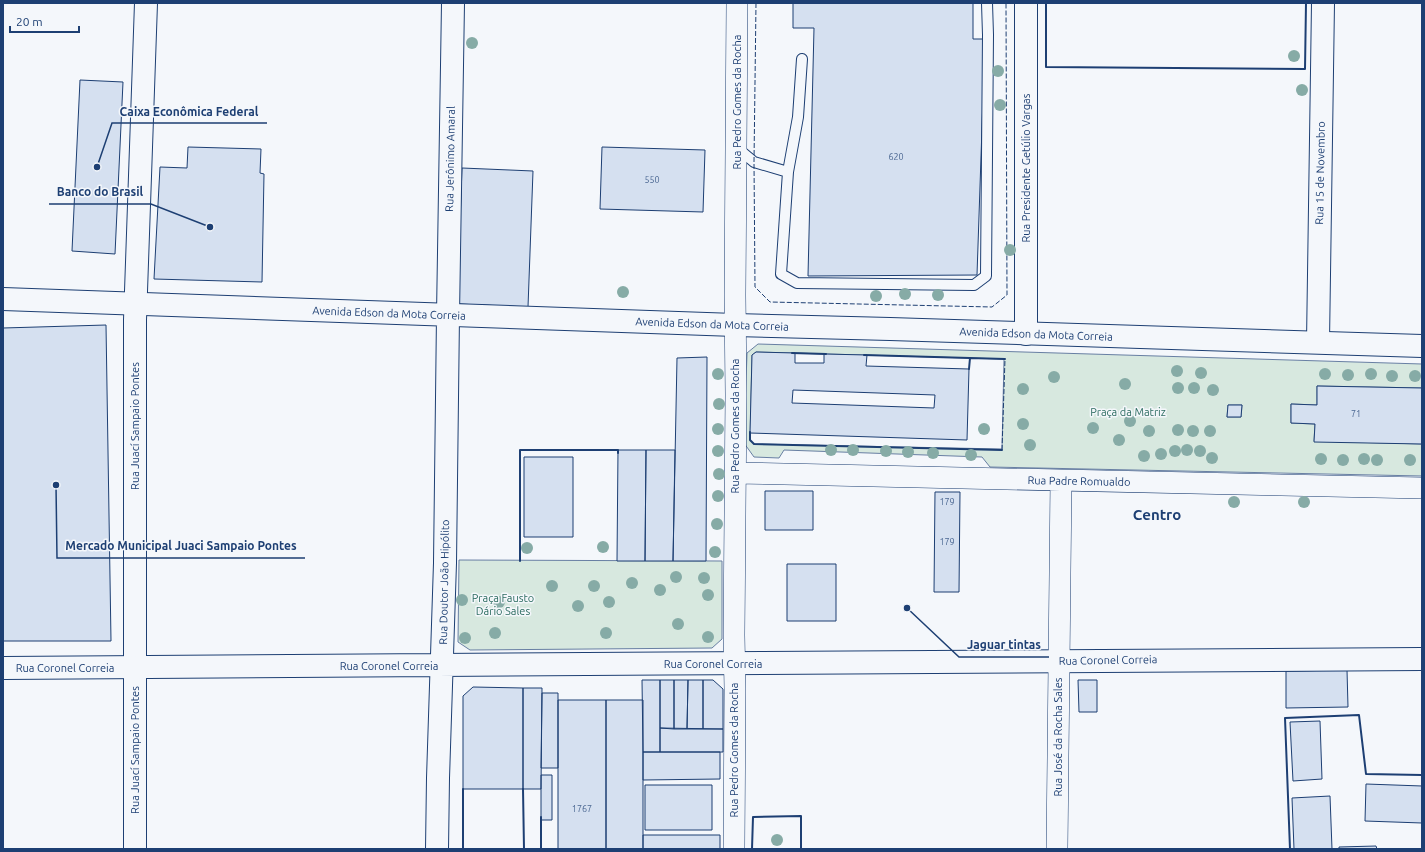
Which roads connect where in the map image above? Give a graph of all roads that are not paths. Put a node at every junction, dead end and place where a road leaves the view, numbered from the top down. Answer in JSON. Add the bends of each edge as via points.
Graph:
{"nodes":[{"id":1,"x":146,"y":3,"type":"edge"},
{"id":2,"x":453,"y":3,"type":"edge"},
{"id":3,"x":738,"y":3,"type":"edge"},
{"id":4,"x":987,"y":3,"type":"edge"},
{"id":5,"x":1026,"y":3,"type":"edge"},
{"id":6,"x":1323,"y":3,"type":"edge"},
{"id":7,"x":802,"y":59,"type":"dead end"},
{"id":8,"x":736,"y":147,"type":"junction"},
{"id":9,"x":788,"y":172,"type":"junction"},
{"id":10,"x":3,"y":299,"type":"edge"},
{"id":11,"x":136,"y":304,"type":"junction"},
{"id":12,"x":448,"y":315,"type":"junction"},
{"id":13,"x":735,"y":325,"type":"junction"},
{"id":14,"x":1026,"y":334,"type":"junction"},
{"id":15,"x":1318,"y":342,"type":"junction"},
{"id":16,"x":1422,"y":346,"type":"edge"},
{"id":17,"x":736,"y":473,"type":"junction"},
{"id":18,"x":1061,"y":480,"type":"junction"},
{"id":19,"x":1422,"y":488,"type":"edge"},
{"id":20,"x":1422,"y":660,"type":"edge"},
{"id":21,"x":1059,"y":661,"type":"junction"},
{"id":22,"x":734,"y":664,"type":"junction"},
{"id":23,"x":442,"y":666,"type":"junction"},
{"id":24,"x":3,"y":668,"type":"edge"},
{"id":25,"x":135,"y":668,"type":"junction"},
{"id":26,"x":135,"y":849,"type":"edge"},
{"id":27,"x":437,"y":849,"type":"edge"},
{"id":28,"x":734,"y":849,"type":"edge"},
{"id":29,"x":1057,"y":849,"type":"edge"}],
"edges":[{"from":1,"to":11,"type":"main road","name":"Rua Juací Sampaio Pontes"},
{"from":2,"to":12,"type":"main road","name":"Rua Jerônimo Amaral"},
{"from":3,"to":8,"type":"street","name":"Rua Pedro Gomes da Rocha"},
{"from":4,"to":9,"type":"lane","via":[[986,276],[974,285],[797,282],[781,274]]},
{"from":5,"to":14,"type":"main road","name":"Rua Presidente Getúlio Vargas"},
{"from":6,"to":15,"type":"main road","name":"Rua 15 de Novembro"},
{"from":7,"to":9,"type":"lane","via":[[798,117]]},
{"from":8,"to":9,"type":"lane","via":[[754,162]]},
{"from":8,"to":13,"type":"street","name":"Rua Pedro Gomes da Rocha"},
{"from":10,"to":11,"type":"main road","name":"Avenida Edson da Mota Correia"},
{"from":11,"to":12,"type":"main road","name":"Avenida Edson da Mota Correia"},
{"from":11,"to":25,"type":"main road","name":"Rua Juací Sampaio Pontes"},
{"from":12,"to":13,"type":"main road","name":"Avenida Edson da Mota Correia"},
{"from":12,"to":23,"type":"main road","name":"Rua Doutor João Hipólito"},
{"from":13,"to":14,"type":"main road","name":"Avenida Edson da Mota Correia"},
{"from":13,"to":17,"type":"street","name":"Rua Pedro Gomes da Rocha"},
{"from":14,"to":15,"type":"main road","name":"Avenida Edson da Mota Correia"},
{"from":15,"to":16,"type":"main road","name":"Avenida Edson da Mota Correia"},
{"from":17,"to":18,"type":"street","name":"Rua Padre Romualdo"},
{"from":17,"to":22,"type":"street","name":"Rua Pedro Gomes da Rocha"},
{"from":18,"to":19,"type":"street","name":"Rua Padre Romualdo"},
{"from":18,"to":21,"type":"street","name":"Rua José da Rocha Sales"},
{"from":20,"to":21,"type":"main road","name":"Rua Coronel Correia"},
{"from":21,"to":22,"type":"main road","name":"Rua Coronel Correia"},
{"from":21,"to":29,"type":"street","name":"Rua José da Rocha Sales"},
{"from":22,"to":23,"type":"main road","name":"Rua Coronel Correia"},
{"from":22,"to":28,"type":"street","name":"Rua Pedro Gomes da Rocha"},
{"from":23,"to":25,"type":"main road","name":"Rua Coronel Correia"},
{"from":23,"to":27,"type":"main road","name":"Rua Doutor João Hipólito"},
{"from":24,"to":25,"type":"main road","name":"Rua Coronel Correia"},
{"from":25,"to":26,"type":"main road","name":"Rua Juací Sampaio Pontes"}]}
